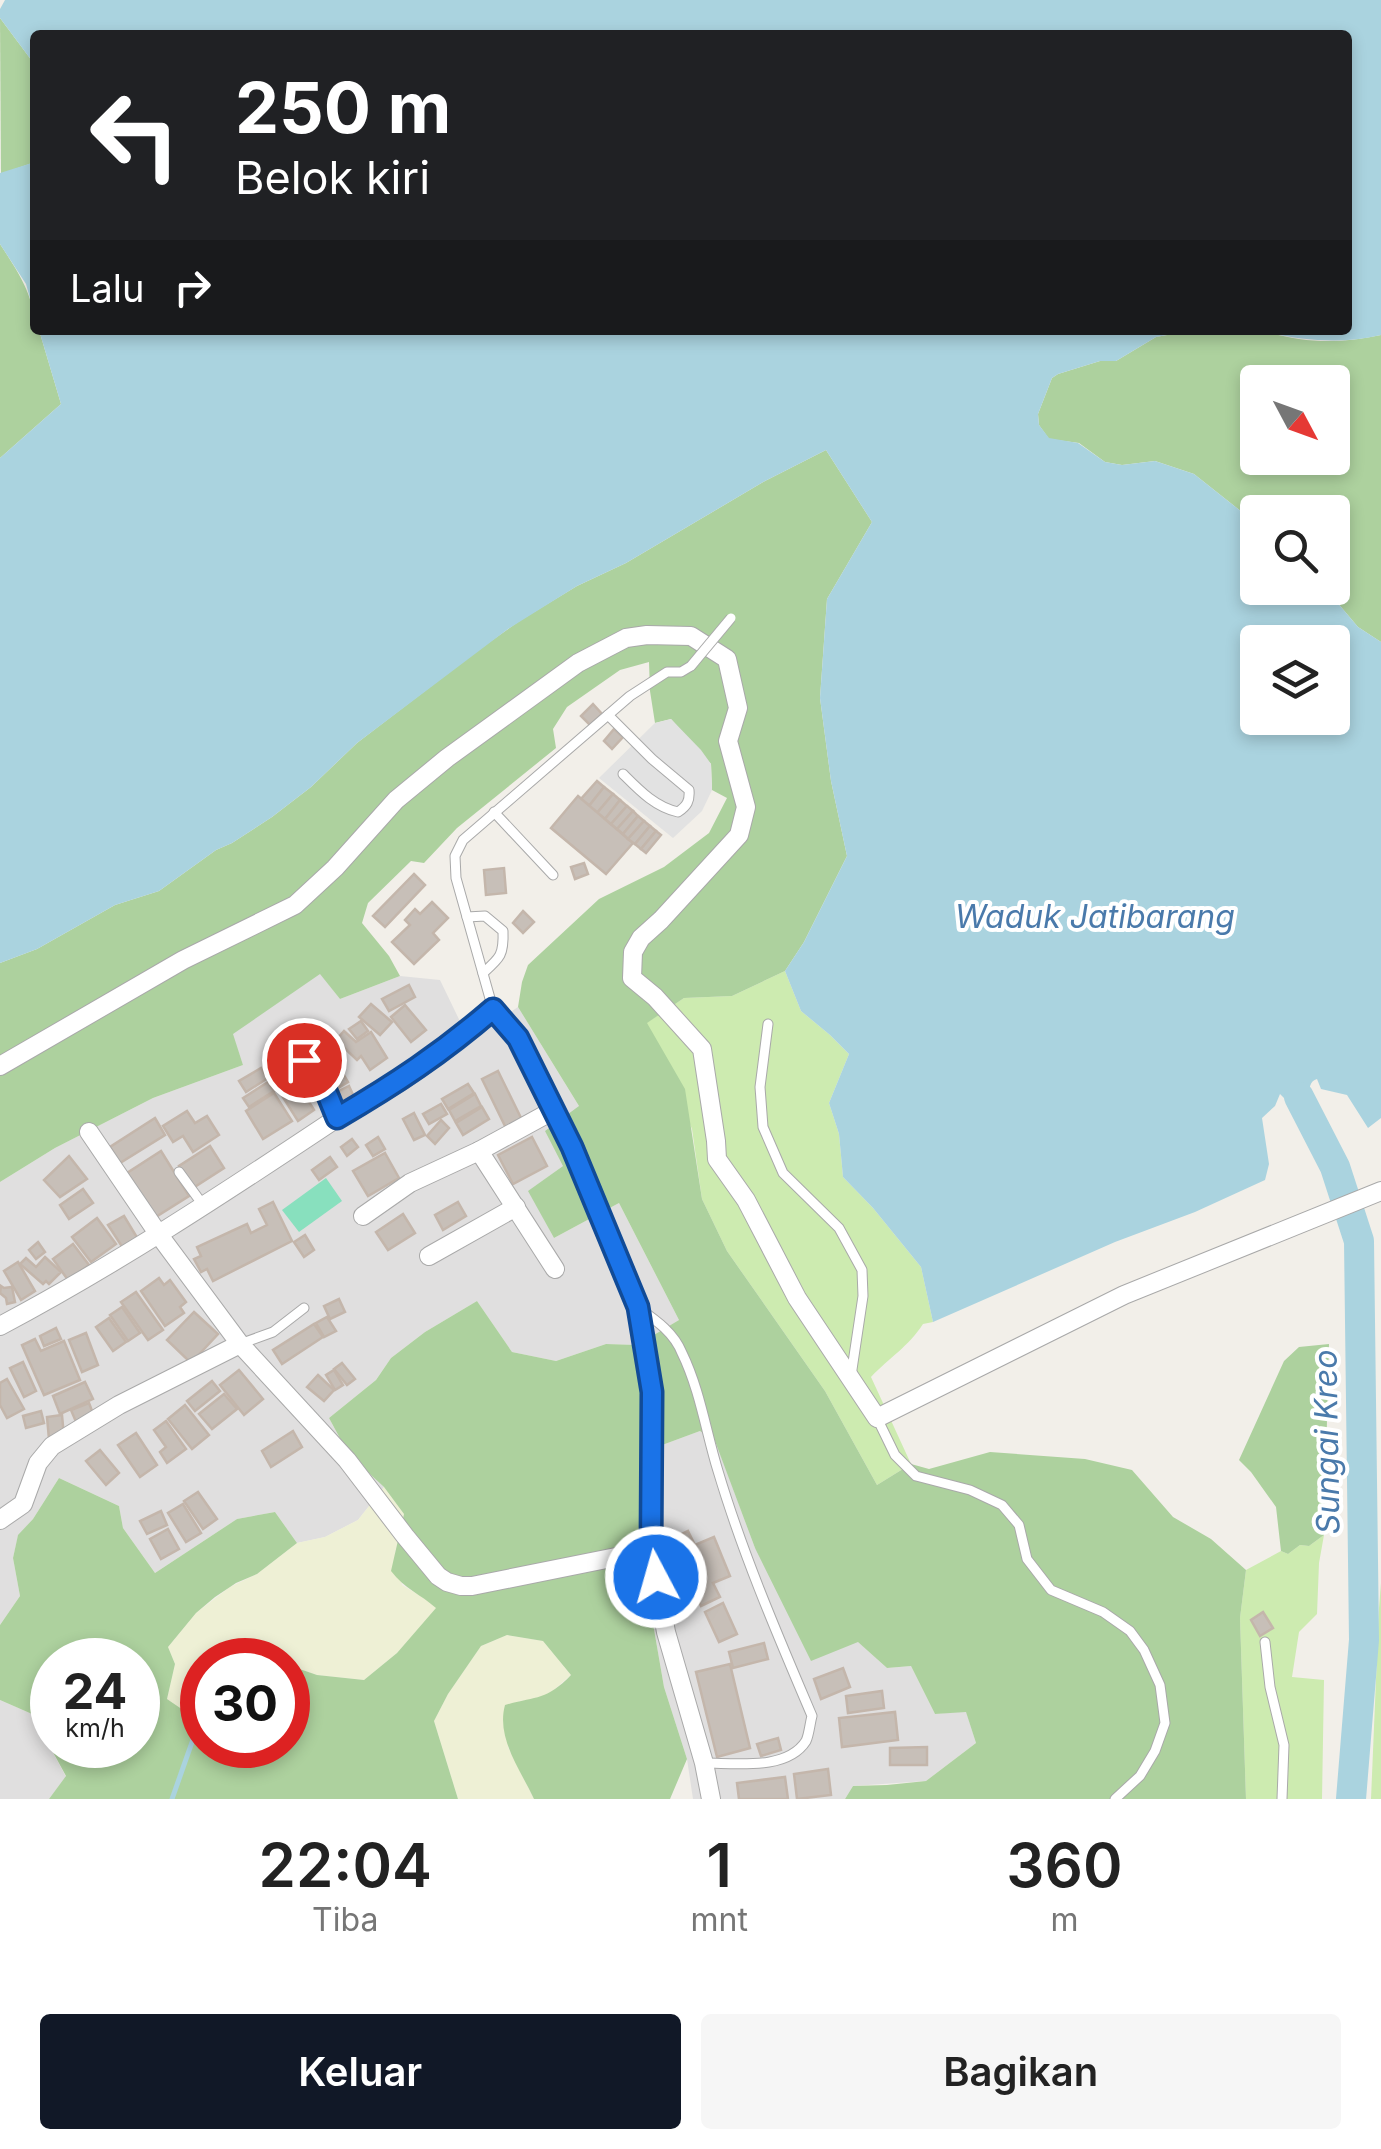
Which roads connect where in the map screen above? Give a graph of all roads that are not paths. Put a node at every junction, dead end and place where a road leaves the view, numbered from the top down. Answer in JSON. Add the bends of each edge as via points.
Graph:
{"nodes":[{"id":1,"x":731,"y":618,"type":"dead end"},
{"id":2,"x":608,"y":715,"type":"junction"},
{"id":3,"x":623,"y":774,"type":"dead end"},
{"id":4,"x":494,"y":812,"type":"junction"},
{"id":5,"x":553,"y":875,"type":"dead end"},
{"id":6,"x":467,"y":917,"type":"junction"},
{"id":7,"x":482,"y":973,"type":"junction"},
{"id":8,"x":493,"y":1009,"type":"junction"},
{"id":9,"x":768,"y":1024,"type":"dead end"},
{"id":10,"x":285,"y":1064,"type":"dead end"},
{"id":11,"x":0,"y":1066,"type":"edge"},
{"id":12,"x":554,"y":1110,"type":"junction"},
{"id":13,"x":337,"y":1118,"type":"junction"},
{"id":14,"x":90,"y":1132,"type":"dead end"},
{"id":15,"x":479,"y":1151,"type":"junction"},
{"id":16,"x":180,"y":1172,"type":"dead end"},
{"id":17,"x":1381,"y":1190,"type":"edge"},
{"id":18,"x":205,"y":1207,"type":"junction"},
{"id":19,"x":516,"y":1207,"type":"junction"},
{"id":20,"x":363,"y":1216,"type":"dead end"},
{"id":21,"x":159,"y":1235,"type":"junction"},
{"id":22,"x":429,"y":1256,"type":"dead end"},
{"id":23,"x":555,"y":1269,"type":"dead end"},
{"id":24,"x":638,"y":1307,"type":"junction"},
{"id":25,"x":304,"y":1308,"type":"dead end"},
{"id":26,"x":0,"y":1326,"type":"edge"},
{"id":27,"x":240,"y":1344,"type":"junction"},
{"id":28,"x":850,"y":1378,"type":"junction"},
{"id":29,"x":880,"y":1417,"type":"junction"},
{"id":30,"x":0,"y":1520,"type":"edge"},
{"id":31,"x":651,"y":1550,"type":"junction"},
{"id":32,"x":1265,"y":1642,"type":"dead end"},
{"id":33,"x":704,"y":1763,"type":"junction"},
{"id":34,"x":712,"y":1799,"type":"edge"},
{"id":35,"x":1114,"y":1799,"type":"edge"},
{"id":36,"x":1282,"y":1799,"type":"edge"}],
"edges":[{"from":1,"to":2,"type":"lane","bridge":true,"via":[[691,666],[667,672]]},
{"from":2,"to":3,"type":"lane","via":[[689,790],[690,799],[678,812],[667,810]]},
{"from":2,"to":4,"type":"lane"},
{"from":4,"to":5,"type":"lane"},
{"from":4,"to":6,"type":"lane","via":[[455,856]]},
{"from":6,"to":7,"type":"lane"},
{"from":6,"to":7,"type":"lane","via":[[484,916],[503,931],[500,957]]},
{"from":7,"to":8,"type":"lane"},
{"from":8,"to":12,"type":"street","via":[[518,1038]]},
{"from":8,"to":13,"type":"street","via":[[402,1080]]},
{"from":9,"to":28,"type":"lane","via":[[760,1087],[764,1127],[783,1173],[839,1228],[862,1270]]},
{"from":10,"to":13,"type":"lane","via":[[310,1062]]},
{"from":11,"to":28,"type":"street","via":[[183,960],[294,905],[396,800],[578,663],[626,638],[691,636],[727,659],[738,708],[728,741],[746,807],[739,835],[641,938],[632,978],[702,1049],[716,1159]]},
{"from":12,"to":15,"type":"street"},
{"from":12,"to":24,"type":"street"},
{"from":13,"to":18,"type":"street"},
{"from":14,"to":21,"type":"street"},
{"from":15,"to":19,"type":"street"},
{"from":15,"to":20,"type":"street","via":[[410,1183]]},
{"from":16,"to":18,"type":"lane"},
{"from":17,"to":29,"type":"street","via":[[1124,1294]]},
{"from":18,"to":21,"type":"street"},
{"from":19,"to":22,"type":"street"},
{"from":19,"to":23,"type":"street"},
{"from":21,"to":26,"type":"street"},
{"from":21,"to":27,"type":"street"},
{"from":24,"to":31,"type":"street","via":[[652,1392]]},
{"from":24,"to":33,"type":"lane","via":[[682,1351],[744,1549],[812,1716],[806,1740],[787,1758]]},
{"from":25,"to":27,"type":"lane","via":[[273,1332]]},
{"from":27,"to":30,"type":"street","via":[[52,1446],[38,1463],[24,1504]]},
{"from":27,"to":31,"type":"street","via":[[326,1435],[446,1582],[472,1586]]},
{"from":28,"to":29,"type":"street"},
{"from":29,"to":35,"type":"lane","via":[[895,1455],[916,1476],[1002,1504],[1051,1590],[1103,1612],[1144,1650],[1160,1685],[1165,1723],[1140,1776]]},
{"from":31,"to":33,"type":"street","via":[[666,1632]]},
{"from":32,"to":36,"type":"lane","via":[[1284,1746]]},
{"from":33,"to":34,"type":"street"}]}
